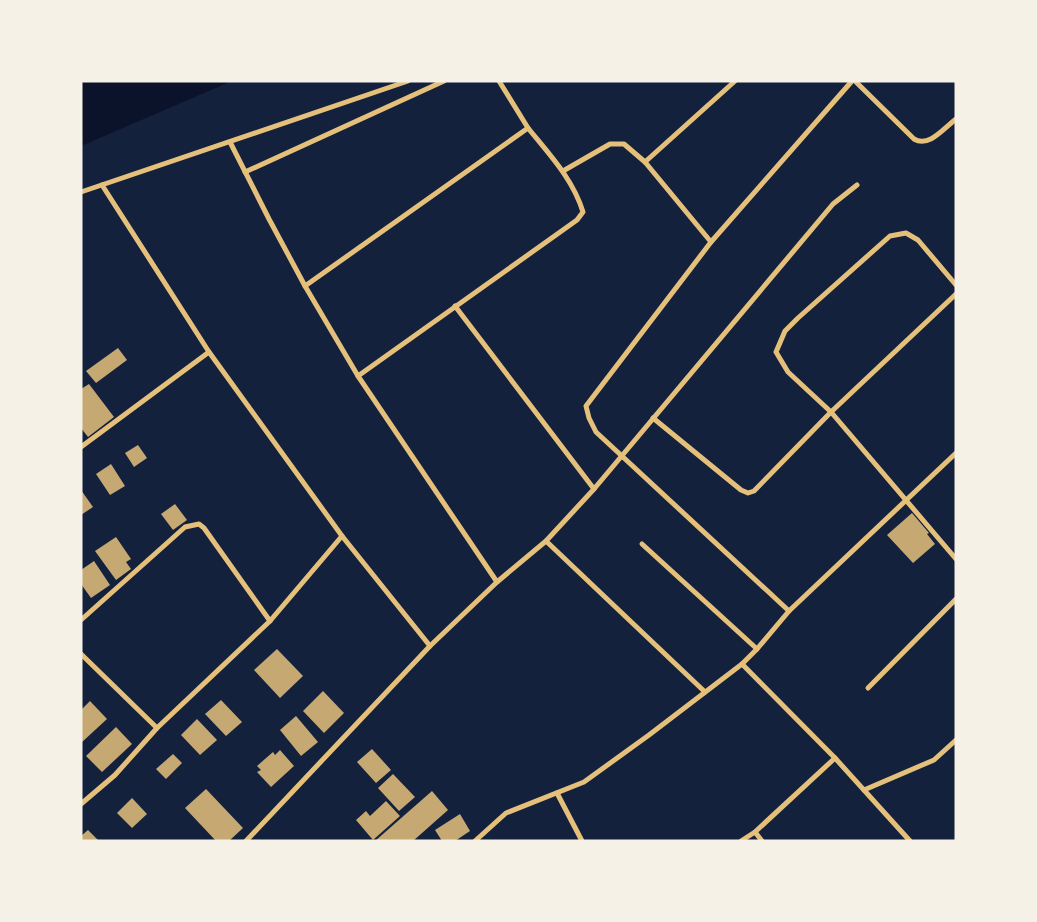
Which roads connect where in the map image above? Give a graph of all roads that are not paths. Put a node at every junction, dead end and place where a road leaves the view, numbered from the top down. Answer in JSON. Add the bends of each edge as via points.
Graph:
{"nodes":[{"id":1,"x":408,"y":81,"type":"edge"},
{"id":2,"x":444,"y":81,"type":"edge"},
{"id":3,"x":499,"y":81,"type":"edge"},
{"id":4,"x":735,"y":81,"type":"edge"},
{"id":5,"x":854,"y":81,"type":"edge"},
{"id":6,"x":956,"y":119,"type":"edge"},
{"id":7,"x":528,"y":128,"type":"junction"},
{"id":8,"x":230,"y":142,"type":"junction"},
{"id":9,"x":645,"y":162,"type":"junction"},
{"id":10,"x":563,"y":171,"type":"junction"},
{"id":11,"x":245,"y":172,"type":"junction"},
{"id":12,"x":102,"y":185,"type":"junction"},
{"id":13,"x":856,"y":185,"type":"dead end"},
{"id":14,"x":81,"y":192,"type":"edge"},
{"id":15,"x":711,"y":242,"type":"junction"},
{"id":16,"x":956,"y":285,"type":"edge"},
{"id":17,"x":305,"y":286,"type":"junction"},
{"id":18,"x":956,"y":294,"type":"edge"},
{"id":19,"x":455,"y":306,"type":"junction"},
{"id":20,"x":209,"y":352,"type":"junction"},
{"id":21,"x":358,"y":376,"type":"junction"},
{"id":22,"x":831,"y":412,"type":"junction"},
{"id":23,"x":654,"y":418,"type":"junction"},
{"id":24,"x":81,"y":447,"type":"edge"},
{"id":25,"x":956,"y":453,"type":"edge"},
{"id":26,"x":621,"y":456,"type":"junction"},
{"id":27,"x":594,"y":488,"type":"junction"},
{"id":28,"x":906,"y":499,"type":"junction"},
{"id":29,"x":342,"y":536,"type":"junction"},
{"id":30,"x":546,"y":541,"type":"junction"},
{"id":31,"x":642,"y":544,"type":"dead end"},
{"id":32,"x":956,"y":559,"type":"edge"},
{"id":33,"x":497,"y":582,"type":"junction"},
{"id":34,"x":956,"y":599,"type":"edge"},
{"id":35,"x":789,"y":611,"type":"junction"},
{"id":36,"x":81,"y":620,"type":"edge"},
{"id":37,"x":270,"y":621,"type":"junction"},
{"id":38,"x":430,"y":646,"type":"junction"},
{"id":39,"x":757,"y":649,"type":"junction"},
{"id":40,"x":81,"y":654,"type":"edge"},
{"id":41,"x":742,"y":664,"type":"junction"},
{"id":42,"x":868,"y":688,"type":"dead end"},
{"id":43,"x":705,"y":692,"type":"junction"},
{"id":44,"x":156,"y":728,"type":"junction"},
{"id":45,"x":956,"y":740,"type":"edge"},
{"id":46,"x":835,"y":758,"type":"junction"},
{"id":47,"x":864,"y":790,"type":"junction"},
{"id":48,"x":556,"y":793,"type":"junction"},
{"id":49,"x":81,"y":804,"type":"edge"},
{"id":50,"x":755,"y":832,"type":"junction"},
{"id":51,"x":246,"y":841,"type":"edge"},
{"id":52,"x":475,"y":841,"type":"edge"},
{"id":53,"x":582,"y":841,"type":"edge"},
{"id":54,"x":741,"y":841,"type":"edge"},
{"id":55,"x":762,"y":841,"type":"edge"},
{"id":56,"x":910,"y":841,"type":"edge"}],
"edges":[{"from":1,"to":8,"type":"street"},
{"from":2,"to":11,"type":"street"},
{"from":3,"to":7,"type":"street"},
{"from":4,"to":9,"type":"street"},
{"from":5,"to":6,"type":"street","via":[[919,142],[927,142]]},
{"from":5,"to":15,"type":"street"},
{"from":7,"to":10,"type":"street"},
{"from":7,"to":17,"type":"street"},
{"from":8,"to":11,"type":"street"},
{"from":8,"to":12,"type":"street"},
{"from":9,"to":10,"type":"street","via":[[624,144],[610,144]]},
{"from":9,"to":15,"type":"street"},
{"from":10,"to":19,"type":"street","via":[[580,201],[583,212],[577,220]]},
{"from":11,"to":17,"type":"street"},
{"from":12,"to":14,"type":"street"},
{"from":12,"to":20,"type":"street"},
{"from":13,"to":23,"type":"street","via":[[833,204]]},
{"from":15,"to":26,"type":"street","via":[[586,406],[596,432]]},
{"from":16,"to":22,"type":"street","via":[[918,240],[906,232],[890,236],[785,331],[776,352],[788,372]]},
{"from":17,"to":21,"type":"street"},
{"from":18,"to":22,"type":"street"},
{"from":19,"to":21,"type":"street"},
{"from":19,"to":27,"type":"street"},
{"from":20,"to":24,"type":"street"},
{"from":20,"to":29,"type":"street"},
{"from":21,"to":33,"type":"street"},
{"from":22,"to":23,"type":"street","via":[[754,491],[748,493]]},
{"from":22,"to":28,"type":"street"},
{"from":23,"to":26,"type":"street"},
{"from":25,"to":28,"type":"street"},
{"from":26,"to":27,"type":"street"},
{"from":26,"to":35,"type":"street"},
{"from":27,"to":30,"type":"street"},
{"from":28,"to":32,"type":"street"},
{"from":28,"to":35,"type":"street"},
{"from":29,"to":37,"type":"street"},
{"from":29,"to":38,"type":"street"},
{"from":30,"to":33,"type":"street"},
{"from":30,"to":43,"type":"street"},
{"from":31,"to":39,"type":"street"},
{"from":33,"to":38,"type":"street"},
{"from":34,"to":42,"type":"street"},
{"from":35,"to":39,"type":"street"},
{"from":36,"to":37,"type":"street","via":[[185,527],[199,524]]},
{"from":37,"to":44,"type":"street"},
{"from":38,"to":51,"type":"street"},
{"from":39,"to":41,"type":"street"},
{"from":40,"to":44,"type":"street"},
{"from":41,"to":43,"type":"street"},
{"from":41,"to":46,"type":"street"},
{"from":43,"to":48,"type":"street","via":[[584,782]]},
{"from":44,"to":49,"type":"street","via":[[115,775]]},
{"from":45,"to":47,"type":"street","via":[[934,760]]},
{"from":46,"to":47,"type":"street"},
{"from":46,"to":50,"type":"street"},
{"from":47,"to":56,"type":"street"},
{"from":48,"to":52,"type":"street","via":[[506,812]]},
{"from":48,"to":53,"type":"street"},
{"from":50,"to":54,"type":"street"},
{"from":50,"to":55,"type":"street"}]}
